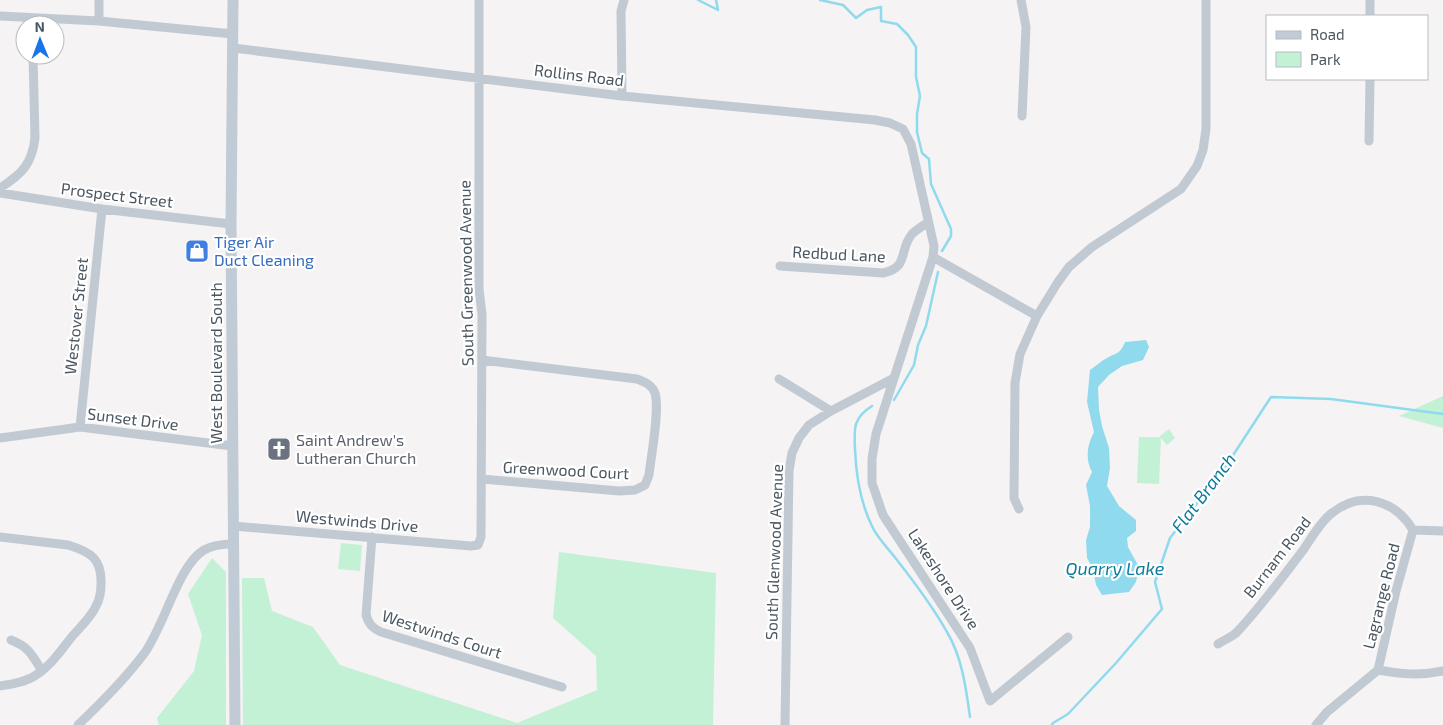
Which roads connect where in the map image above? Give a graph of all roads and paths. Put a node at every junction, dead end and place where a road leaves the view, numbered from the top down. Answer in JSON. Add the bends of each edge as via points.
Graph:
{"nodes":[{"id":1,"x":98,"y":0,"type":"edge"},
{"id":2,"x":232,"y":0,"type":"edge"},
{"id":3,"x":479,"y":0,"type":"edge"},
{"id":4,"x":624,"y":0,"type":"edge"},
{"id":5,"x":1021,"y":0,"type":"edge"},
{"id":6,"x":1206,"y":0,"type":"edge"},
{"id":7,"x":1370,"y":0,"type":"edge"},
{"id":8,"x":1370,"y":15,"type":"edge"},
{"id":9,"x":0,"y":16,"type":"edge"},
{"id":10,"x":15,"y":18,"type":"edge"},
{"id":11,"x":99,"y":21,"type":"junction"},
{"id":12,"x":65,"y":22,"type":"edge"},
{"id":13,"x":233,"y":34,"type":"junction"},
{"id":14,"x":233,"y":48,"type":"junction"},
{"id":15,"x":33,"y":65,"type":"edge"},
{"id":16,"x":480,"y":78,"type":"junction"},
{"id":17,"x":1370,"y":80,"type":"edge"},
{"id":18,"x":622,"y":96,"type":"junction"},
{"id":19,"x":1022,"y":116,"type":"dead end"},
{"id":20,"x":1369,"y":141,"type":"dead end"},
{"id":21,"x":0,"y":188,"type":"edge"},
{"id":22,"x":0,"y":193,"type":"edge"},
{"id":23,"x":102,"y":208,"type":"junction"},
{"id":24,"x":928,"y":222,"type":"junction"},
{"id":25,"x":231,"y":224,"type":"junction"},
{"id":26,"x":933,"y":257,"type":"junction"},
{"id":27,"x":780,"y":266,"type":"dead end"},
{"id":28,"x":1037,"y":316,"type":"junction"},
{"id":29,"x":482,"y":360,"type":"junction"},
{"id":30,"x":894,"y":378,"type":"junction"},
{"id":31,"x":779,"y":379,"type":"dead end"},
{"id":32,"x":831,"y":411,"type":"junction"},
{"id":33,"x":80,"y":427,"type":"junction"},
{"id":34,"x":0,"y":438,"type":"edge"},
{"id":35,"x":232,"y":446,"type":"junction"},
{"id":36,"x":482,"y":479,"type":"junction"},
{"id":37,"x":1019,"y":509,"type":"dead end"},
{"id":38,"x":233,"y":526,"type":"junction"},
{"id":39,"x":1413,"y":530,"type":"junction"},
{"id":40,"x":1443,"y":531,"type":"edge"},
{"id":41,"x":0,"y":537,"type":"edge"},
{"id":42,"x":372,"y":537,"type":"junction"},
{"id":43,"x":233,"y":544,"type":"junction"},
{"id":44,"x":478,"y":544,"type":"joint"},
{"id":45,"x":1068,"y":637,"type":"dead end"},
{"id":46,"x":10,"y":640,"type":"dead end"},
{"id":47,"x":1218,"y":644,"type":"dead end"},
{"id":48,"x":1378,"y":670,"type":"junction"},
{"id":49,"x":42,"y":671,"type":"junction"},
{"id":50,"x":1443,"y":671,"type":"edge"},
{"id":51,"x":0,"y":686,"type":"edge"},
{"id":52,"x":562,"y":687,"type":"dead end"},
{"id":53,"x":78,"y":725,"type":"edge"},
{"id":54,"x":235,"y":725,"type":"edge"},
{"id":55,"x":785,"y":725,"type":"edge"},
{"id":56,"x":1316,"y":725,"type":"edge"}],
"edges":[{"from":1,"to":11,"type":"street"},
{"from":2,"to":13,"type":"main road","name":"West Boulevard South"},
{"from":3,"to":16,"type":"street","name":"South Greenwood Avenue"},
{"from":4,"to":18,"type":"street","via":[[620,11]]},
{"from":5,"to":19,"type":"street","via":[[1026,27]]},
{"from":6,"to":28,"type":"street","via":[[1206,129],[1198,166],[1181,190],[1092,247],[1069,267]]},
{"from":7,"to":8,"type":"street"},
{"from":9,"to":10,"type":"street"},
{"from":11,"to":12,"type":"street"},
{"from":11,"to":13,"type":"street"},
{"from":13,"to":14,"type":"main road","name":"West Boulevard South"},
{"from":14,"to":16,"type":"street","name":"Rollins Road"},
{"from":14,"to":25,"type":"main road","name":"West Boulevard South"},
{"from":15,"to":21,"type":"street","via":[[34,148],[22,172]]},
{"from":16,"to":18,"type":"street","name":"Rollins Road"},
{"from":16,"to":29,"type":"street","name":"South Greenwood Avenue"},
{"from":17,"to":20,"type":"street"},
{"from":18,"to":24,"type":"street","name":"Rollins Road","via":[[890,123],[903,129],[911,144]]},
{"from":22,"to":23,"type":"street","name":"Prospect Street"},
{"from":23,"to":25,"type":"street","name":"Prospect Street"},
{"from":23,"to":33,"type":"street","name":"Westover Street"},
{"from":24,"to":26,"type":"street","via":[[934,246]]},
{"from":24,"to":27,"type":"street","name":"Redbud Lane","via":[[912,234],[902,263],[894,271]]},
{"from":25,"to":35,"type":"main road","name":"West Boulevard South"},
{"from":26,"to":28,"type":"street"},
{"from":26,"to":30,"type":"street"},
{"from":28,"to":37,"type":"street","via":[[1020,354],[1015,383],[1014,498]]},
{"from":29,"to":36,"type":"street","name":"South Greenwood Avenue"},
{"from":29,"to":36,"type":"street","name":"Greenwood Court","via":[[637,379],[647,383],[654,392],[656,406],[649,475],[645,485],[635,490]]},
{"from":30,"to":32,"type":"street","name":"South Glenwood Avenue"},
{"from":30,"to":45,"type":"street","name":"Lakeshore Drive","via":[[876,434],[872,483],[883,515],[970,648],[990,701]]},
{"from":31,"to":32,"type":"street"},
{"from":32,"to":55,"type":"street","name":"South Glenwood Avenue","via":[[809,425],[799,438],[789,471]]},
{"from":33,"to":34,"type":"street","name":"Sunset Drive"},
{"from":33,"to":35,"type":"street","name":"Sunset Drive"},
{"from":35,"to":38,"type":"main road","name":"West Boulevard South"},
{"from":36,"to":44,"type":"street","name":"South Greenwood Avenue","via":[[481,537]]},
{"from":38,"to":42,"type":"street","name":"Westwinds Drive"},
{"from":38,"to":43,"type":"main road","name":"West Boulevard South"},
{"from":39,"to":40,"type":"street"},
{"from":39,"to":47,"type":"street","name":"Burnam Road","via":[[1406,518],[1394,508],[1367,500],[1348,504],[1331,513],[1236,633]]},
{"from":39,"to":48,"type":"street","name":"Lagrange Road"},
{"from":41,"to":49,"type":"street","via":[[68,545],[88,553],[100,567],[100,594],[96,608]]},
{"from":42,"to":44,"type":"street","name":"Westwinds Drive"},
{"from":42,"to":52,"type":"street","name":"Westwinds Court","via":[[366,615],[372,628]]},
{"from":43,"to":53,"type":"street","via":[[217,545],[202,551],[185,570],[156,635],[143,655]]},
{"from":43,"to":54,"type":"main road","name":"West Boulevard South"},
{"from":46,"to":49,"type":"street","via":[[30,651]]},
{"from":48,"to":50,"type":"street","via":[[1417,675]]},
{"from":48,"to":56,"type":"street"},
{"from":49,"to":51,"type":"street","via":[[23,682]]}]}
